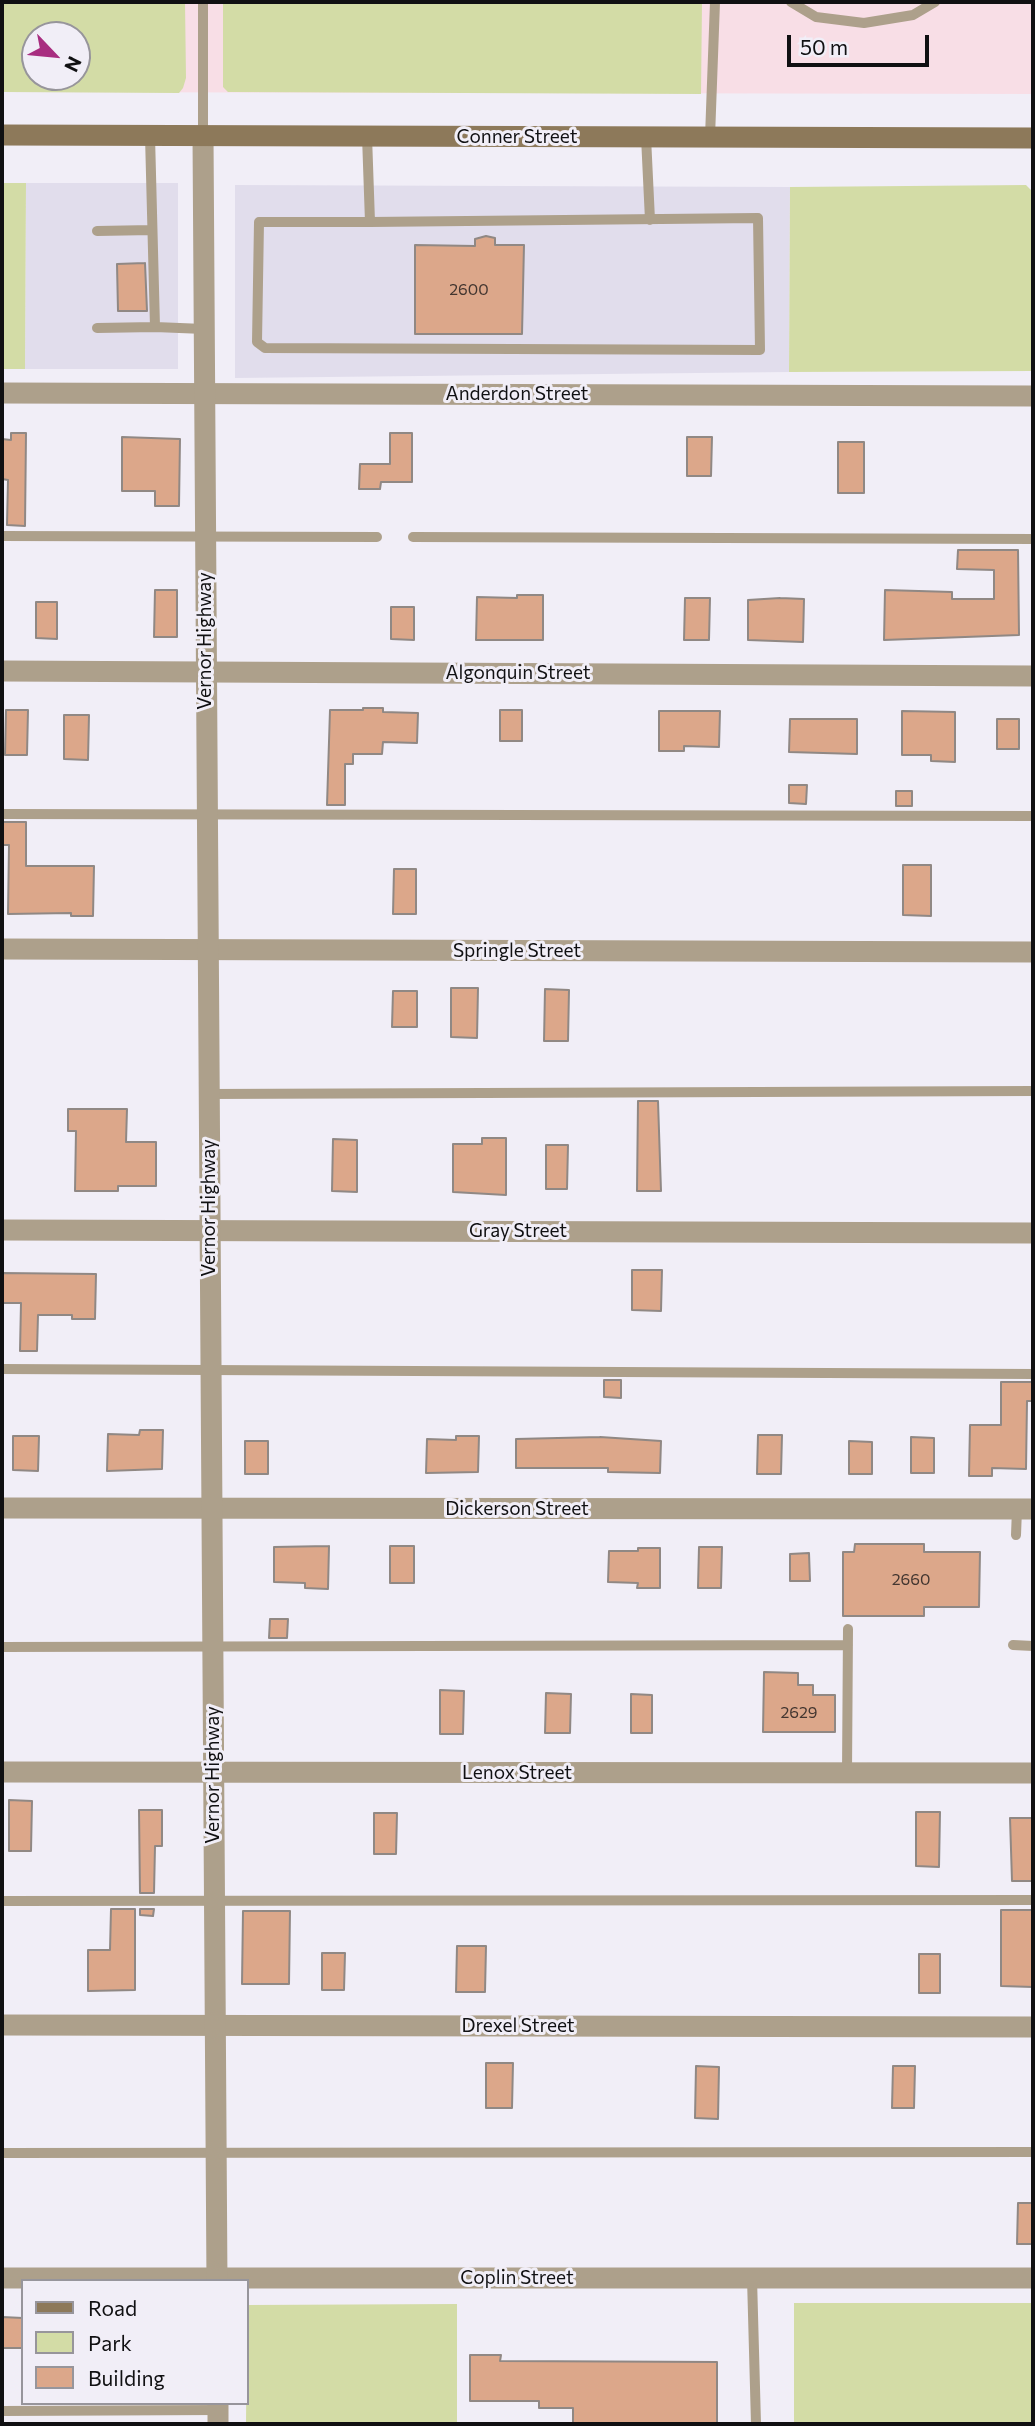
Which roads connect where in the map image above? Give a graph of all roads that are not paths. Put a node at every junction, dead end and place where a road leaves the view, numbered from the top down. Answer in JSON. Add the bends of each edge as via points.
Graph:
{"nodes":[{"id":1,"x":203,"y":2,"type":"edge"},
{"id":2,"x":715,"y":2,"type":"edge"},
{"id":3,"x":791,"y":2,"type":"edge"},
{"id":4,"x":935,"y":2,"type":"edge"},
{"id":5,"x":2,"y":135,"type":"edge"},
{"id":6,"x":150,"y":136,"type":"junction"},
{"id":7,"x":203,"y":136,"type":"junction"},
{"id":8,"x":367,"y":136,"type":"junction"},
{"id":9,"x":646,"y":137,"type":"junction"},
{"id":10,"x":710,"y":137,"type":"junction"},
{"id":11,"x":1033,"y":138,"type":"edge"},
{"id":12,"x":650,"y":220,"type":"junction"},
{"id":13,"x":370,"y":222,"type":"junction"},
{"id":14,"x":152,"y":230,"type":"junction"},
{"id":15,"x":97,"y":231,"type":"dead end"},
{"id":16,"x":155,"y":327,"type":"junction"},
{"id":17,"x":97,"y":328,"type":"dead end"},
{"id":18,"x":204,"y":329,"type":"junction"},
{"id":19,"x":2,"y":393,"type":"edge"},
{"id":20,"x":204,"y":394,"type":"junction"},
{"id":21,"x":1033,"y":396,"type":"edge"},
{"id":22,"x":205,"y":536,"type":"junction"},
{"id":23,"x":2,"y":537,"type":"edge"},
{"id":24,"x":377,"y":537,"type":"dead end"},
{"id":25,"x":413,"y":537,"type":"dead end"},
{"id":26,"x":1033,"y":539,"type":"edge"},
{"id":27,"x":2,"y":671,"type":"edge"},
{"id":28,"x":206,"y":672,"type":"junction"},
{"id":29,"x":1033,"y":676,"type":"edge"},
{"id":30,"x":2,"y":814,"type":"edge"},
{"id":31,"x":206,"y":816,"type":"junction"},
{"id":32,"x":1033,"y":816,"type":"edge"},
{"id":33,"x":2,"y":949,"type":"edge"},
{"id":34,"x":207,"y":951,"type":"junction"},
{"id":35,"x":1033,"y":952,"type":"edge"},
{"id":36,"x":1033,"y":1091,"type":"edge"},
{"id":37,"x":208,"y":1094,"type":"junction"},
{"id":38,"x":209,"y":1229,"type":"junction"},
{"id":39,"x":2,"y":1230,"type":"edge"},
{"id":40,"x":1033,"y":1233,"type":"edge"},
{"id":41,"x":2,"y":1369,"type":"edge"},
{"id":42,"x":211,"y":1372,"type":"junction"},
{"id":43,"x":1033,"y":1374,"type":"edge"},
{"id":44,"x":2,"y":1508,"type":"edge"},
{"id":45,"x":212,"y":1509,"type":"junction"},
{"id":46,"x":1025,"y":1509,"type":"edge"},
{"id":47,"x":1016,"y":1535,"type":"dead end"},
{"id":48,"x":848,"y":1629,"type":"dead end"},
{"id":49,"x":848,"y":1645,"type":"junction"},
{"id":50,"x":1013,"y":1645,"type":"dead end"},
{"id":51,"x":1033,"y":1646,"type":"edge"},
{"id":52,"x":2,"y":1647,"type":"edge"},
{"id":53,"x":213,"y":1648,"type":"junction"},
{"id":54,"x":2,"y":1772,"type":"edge"},
{"id":55,"x":214,"y":1773,"type":"junction"},
{"id":56,"x":847,"y":1773,"type":"junction"},
{"id":57,"x":1033,"y":1773,"type":"edge"},
{"id":58,"x":1033,"y":1900,"type":"edge"},
{"id":59,"x":2,"y":1901,"type":"edge"},
{"id":60,"x":214,"y":1901,"type":"junction"},
{"id":61,"x":2,"y":2025,"type":"edge"},
{"id":62,"x":215,"y":2025,"type":"junction"},
{"id":63,"x":1033,"y":2027,"type":"edge"},
{"id":64,"x":2,"y":2152,"type":"edge"},
{"id":65,"x":1033,"y":2152,"type":"edge"},
{"id":66,"x":216,"y":2153,"type":"junction"},
{"id":67,"x":2,"y":2278,"type":"edge"},
{"id":68,"x":752,"y":2278,"type":"junction"},
{"id":69,"x":1033,"y":2278,"type":"edge"},
{"id":70,"x":217,"y":2279,"type":"edge"},
{"id":71,"x":2,"y":2411,"type":"edge"},
{"id":72,"x":218,"y":2413,"type":"edge"},
{"id":73,"x":756,"y":2424,"type":"edge"}],
"edges":[{"from":1,"to":7,"type":"lane"},
{"from":2,"to":10,"type":"lane"},
{"from":3,"to":4,"type":"lane","via":[[816,17],[864,23],[913,15]]},
{"from":5,"to":6,"type":"main road","name":"Conner Street"},
{"from":6,"to":7,"type":"main road","name":"Conner Street"},
{"from":6,"to":14,"type":"lane"},
{"from":7,"to":8,"type":"main road","name":"Conner Street"},
{"from":7,"to":18,"type":"street","name":"Vernor Highway"},
{"from":8,"to":9,"type":"main road","name":"Conner Street"},
{"from":8,"to":13,"type":"lane"},
{"from":9,"to":10,"type":"main road","name":"Conner Street"},
{"from":9,"to":12,"type":"lane"},
{"from":10,"to":11,"type":"main road","name":"Conner Street"},
{"from":12,"to":13,"type":"lane"},
{"from":12,"to":13,"type":"lane","via":[[758,218],[760,350],[280,349],[257,342],[259,222]]},
{"from":14,"to":15,"type":"lane"},
{"from":14,"to":16,"type":"lane"},
{"from":16,"to":17,"type":"lane"},
{"from":16,"to":18,"type":"lane"},
{"from":18,"to":20,"type":"street","name":"Vernor Highway"},
{"from":19,"to":20,"type":"street","name":"Anderdon Street"},
{"from":20,"to":21,"type":"street","name":"Anderdon Street"},
{"from":20,"to":22,"type":"street","name":"Vernor Highway"},
{"from":22,"to":23,"type":"lane"},
{"from":22,"to":24,"type":"lane"},
{"from":22,"to":28,"type":"street","name":"Vernor Highway"},
{"from":25,"to":26,"type":"lane"},
{"from":27,"to":28,"type":"street","name":"Algonquin Street"},
{"from":28,"to":29,"type":"street","name":"Algonquin Street"},
{"from":28,"to":31,"type":"street","name":"Vernor Highway"},
{"from":30,"to":31,"type":"lane"},
{"from":31,"to":32,"type":"lane"},
{"from":31,"to":34,"type":"street","name":"Vernor Highway"},
{"from":33,"to":34,"type":"street","name":"Springle Street"},
{"from":34,"to":35,"type":"street","name":"Springle Street"},
{"from":34,"to":37,"type":"street","name":"Vernor Highway"},
{"from":36,"to":37,"type":"lane"},
{"from":37,"to":38,"type":"street","name":"Vernor Highway"},
{"from":38,"to":39,"type":"street","name":"Gray Street"},
{"from":38,"to":40,"type":"street","name":"Gray Street"},
{"from":38,"to":42,"type":"street","name":"Vernor Highway"},
{"from":41,"to":42,"type":"lane"},
{"from":42,"to":43,"type":"lane"},
{"from":42,"to":45,"type":"street","name":"Vernor Highway"},
{"from":44,"to":45,"type":"street","name":"Dickerson Street"},
{"from":45,"to":46,"type":"street","name":"Dickerson Street"},
{"from":45,"to":53,"type":"street","name":"Vernor Highway"},
{"from":46,"to":47,"type":"lane"},
{"from":48,"to":49,"type":"lane"},
{"from":49,"to":53,"type":"lane"},
{"from":49,"to":56,"type":"lane","via":[[852,1710]]},
{"from":50,"to":51,"type":"lane"},
{"from":52,"to":53,"type":"lane"},
{"from":53,"to":55,"type":"street","name":"Vernor Highway"},
{"from":54,"to":55,"type":"street","name":"Lenox Street"},
{"from":55,"to":56,"type":"street","name":"Lenox Street"},
{"from":55,"to":60,"type":"street","name":"Vernor Highway"},
{"from":56,"to":57,"type":"street","name":"Lenox Street"},
{"from":58,"to":60,"type":"lane"},
{"from":59,"to":60,"type":"lane"},
{"from":60,"to":62,"type":"street","name":"Vernor Highway"},
{"from":61,"to":62,"type":"street","name":"Drexel Street"},
{"from":62,"to":63,"type":"street","name":"Drexel Street"},
{"from":62,"to":66,"type":"street","name":"Vernor Highway"},
{"from":64,"to":66,"type":"lane"},
{"from":65,"to":66,"type":"lane"},
{"from":66,"to":70,"type":"street","name":"Vernor Highway"},
{"from":67,"to":70,"type":"street","name":"Coplin Street"},
{"from":68,"to":69,"type":"street","name":"Coplin Street"},
{"from":68,"to":70,"type":"street","name":"Coplin Street"},
{"from":68,"to":73,"type":"lane"},
{"from":71,"to":72,"type":"lane"}]}
